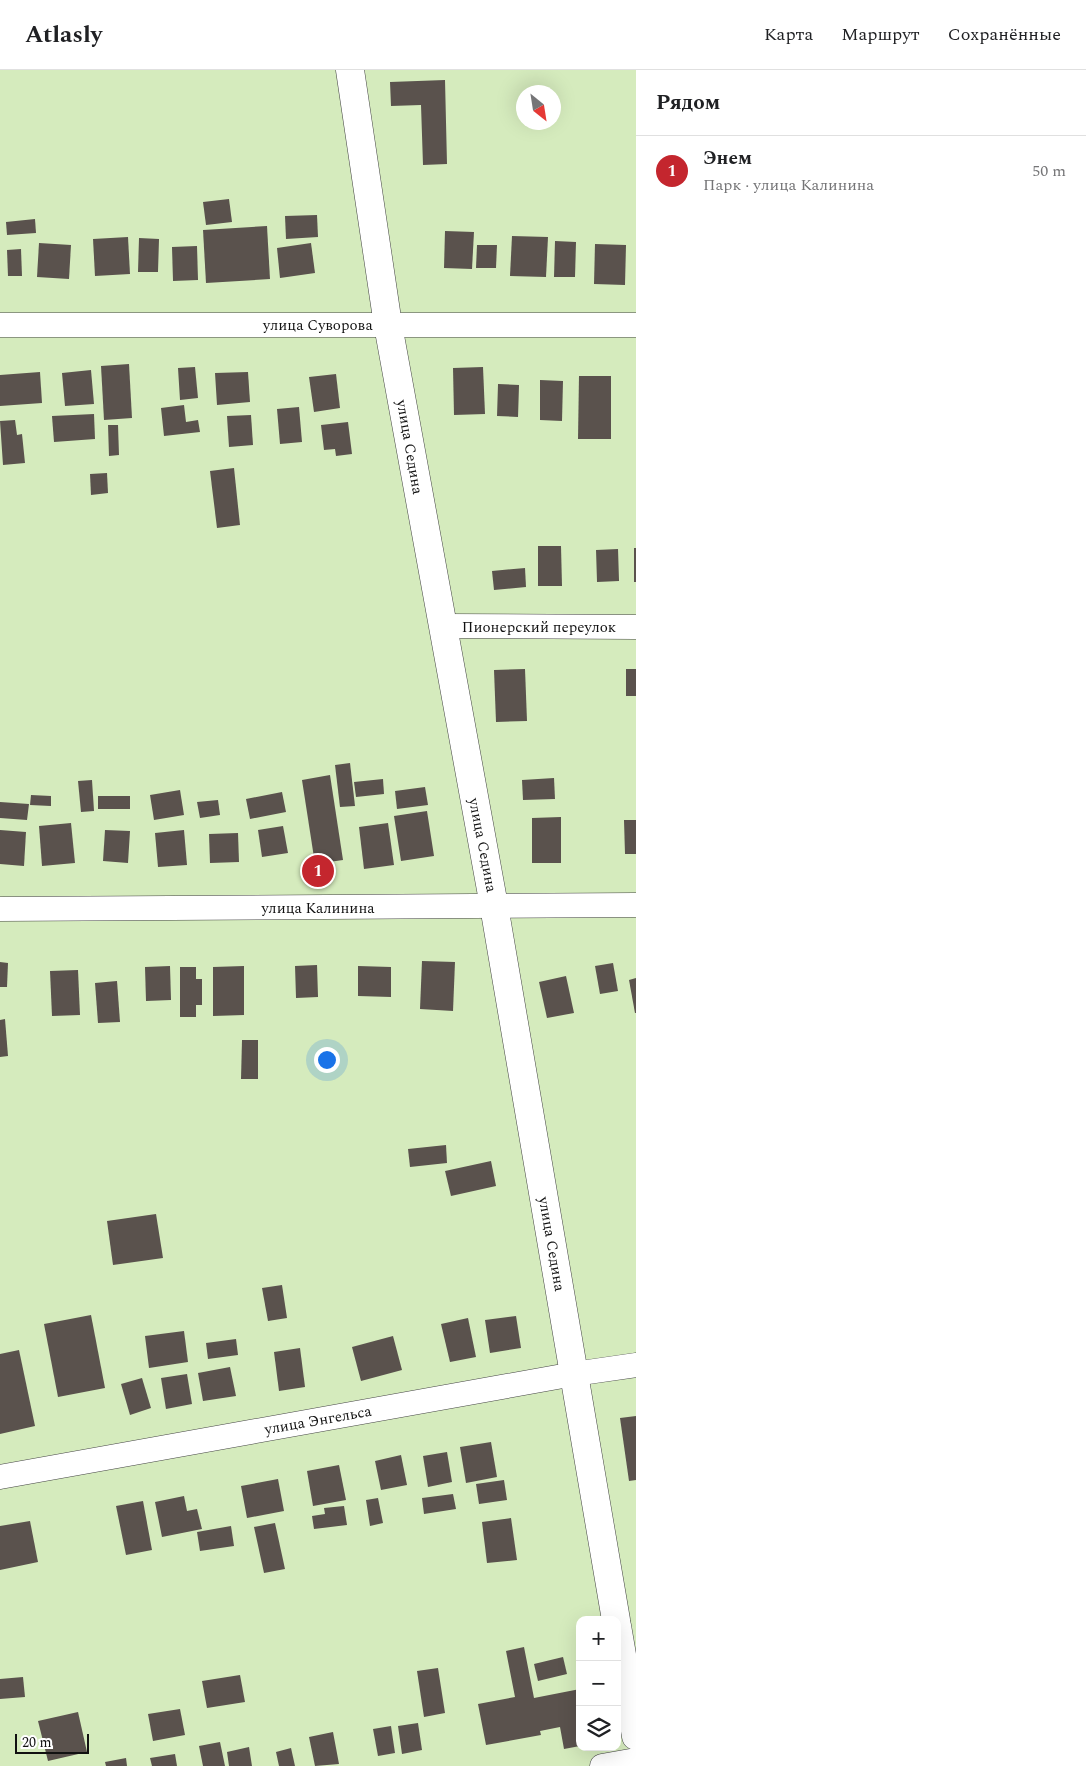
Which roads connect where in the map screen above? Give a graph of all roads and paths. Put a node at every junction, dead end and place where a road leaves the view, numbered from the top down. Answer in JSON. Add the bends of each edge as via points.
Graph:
{"nodes":[{"id":1,"x":350,"y":70,"type":"edge"},
{"id":2,"x":0,"y":325,"type":"edge"},
{"id":3,"x":388,"y":325,"type":"junction"},
{"id":4,"x":636,"y":325,"type":"edge"},
{"id":5,"x":442,"y":626,"type":"junction"},
{"id":6,"x":636,"y":627,"type":"edge"},
{"id":7,"x":636,"y":905,"type":"edge"},
{"id":8,"x":494,"y":906,"type":"junction"},
{"id":9,"x":0,"y":910,"type":"edge"},
{"id":10,"x":636,"y":1365,"type":"edge"},
{"id":11,"x":574,"y":1374,"type":"junction"},
{"id":12,"x":0,"y":1477,"type":"edge"},
{"id":13,"x":615,"y":1616,"type":"edge"},
{"id":14,"x":621,"y":1649,"type":"edge"},
{"id":15,"x":636,"y":1736,"type":"edge"},
{"id":16,"x":636,"y":1760,"type":"edge"},
{"id":17,"x":602,"y":1766,"type":"edge"}],
"edges":[{"from":1,"to":3,"type":"street","name":"улица Седина"},
{"from":2,"to":3,"type":"street","name":"улица Суворова"},
{"from":3,"to":4,"type":"street","name":"улица Суворова"},
{"from":3,"to":5,"type":"street","name":"улица Седина"},
{"from":5,"to":6,"type":"street","name":"Пионерский переулок"},
{"from":5,"to":8,"type":"street","name":"улица Седина"},
{"from":7,"to":8,"type":"street","name":"улица Калинина"},
{"from":8,"to":9,"type":"street","name":"улица Калинина"},
{"from":8,"to":11,"type":"street","name":"улица Седина"},
{"from":10,"to":11,"type":"street","name":"улица Энгельса"},
{"from":11,"to":12,"type":"street","name":"улица Энгельса"},
{"from":11,"to":13,"type":"street","name":"улица Седина"},
{"from":14,"to":15,"type":"street"},
{"from":16,"to":17,"type":"street"}]}
